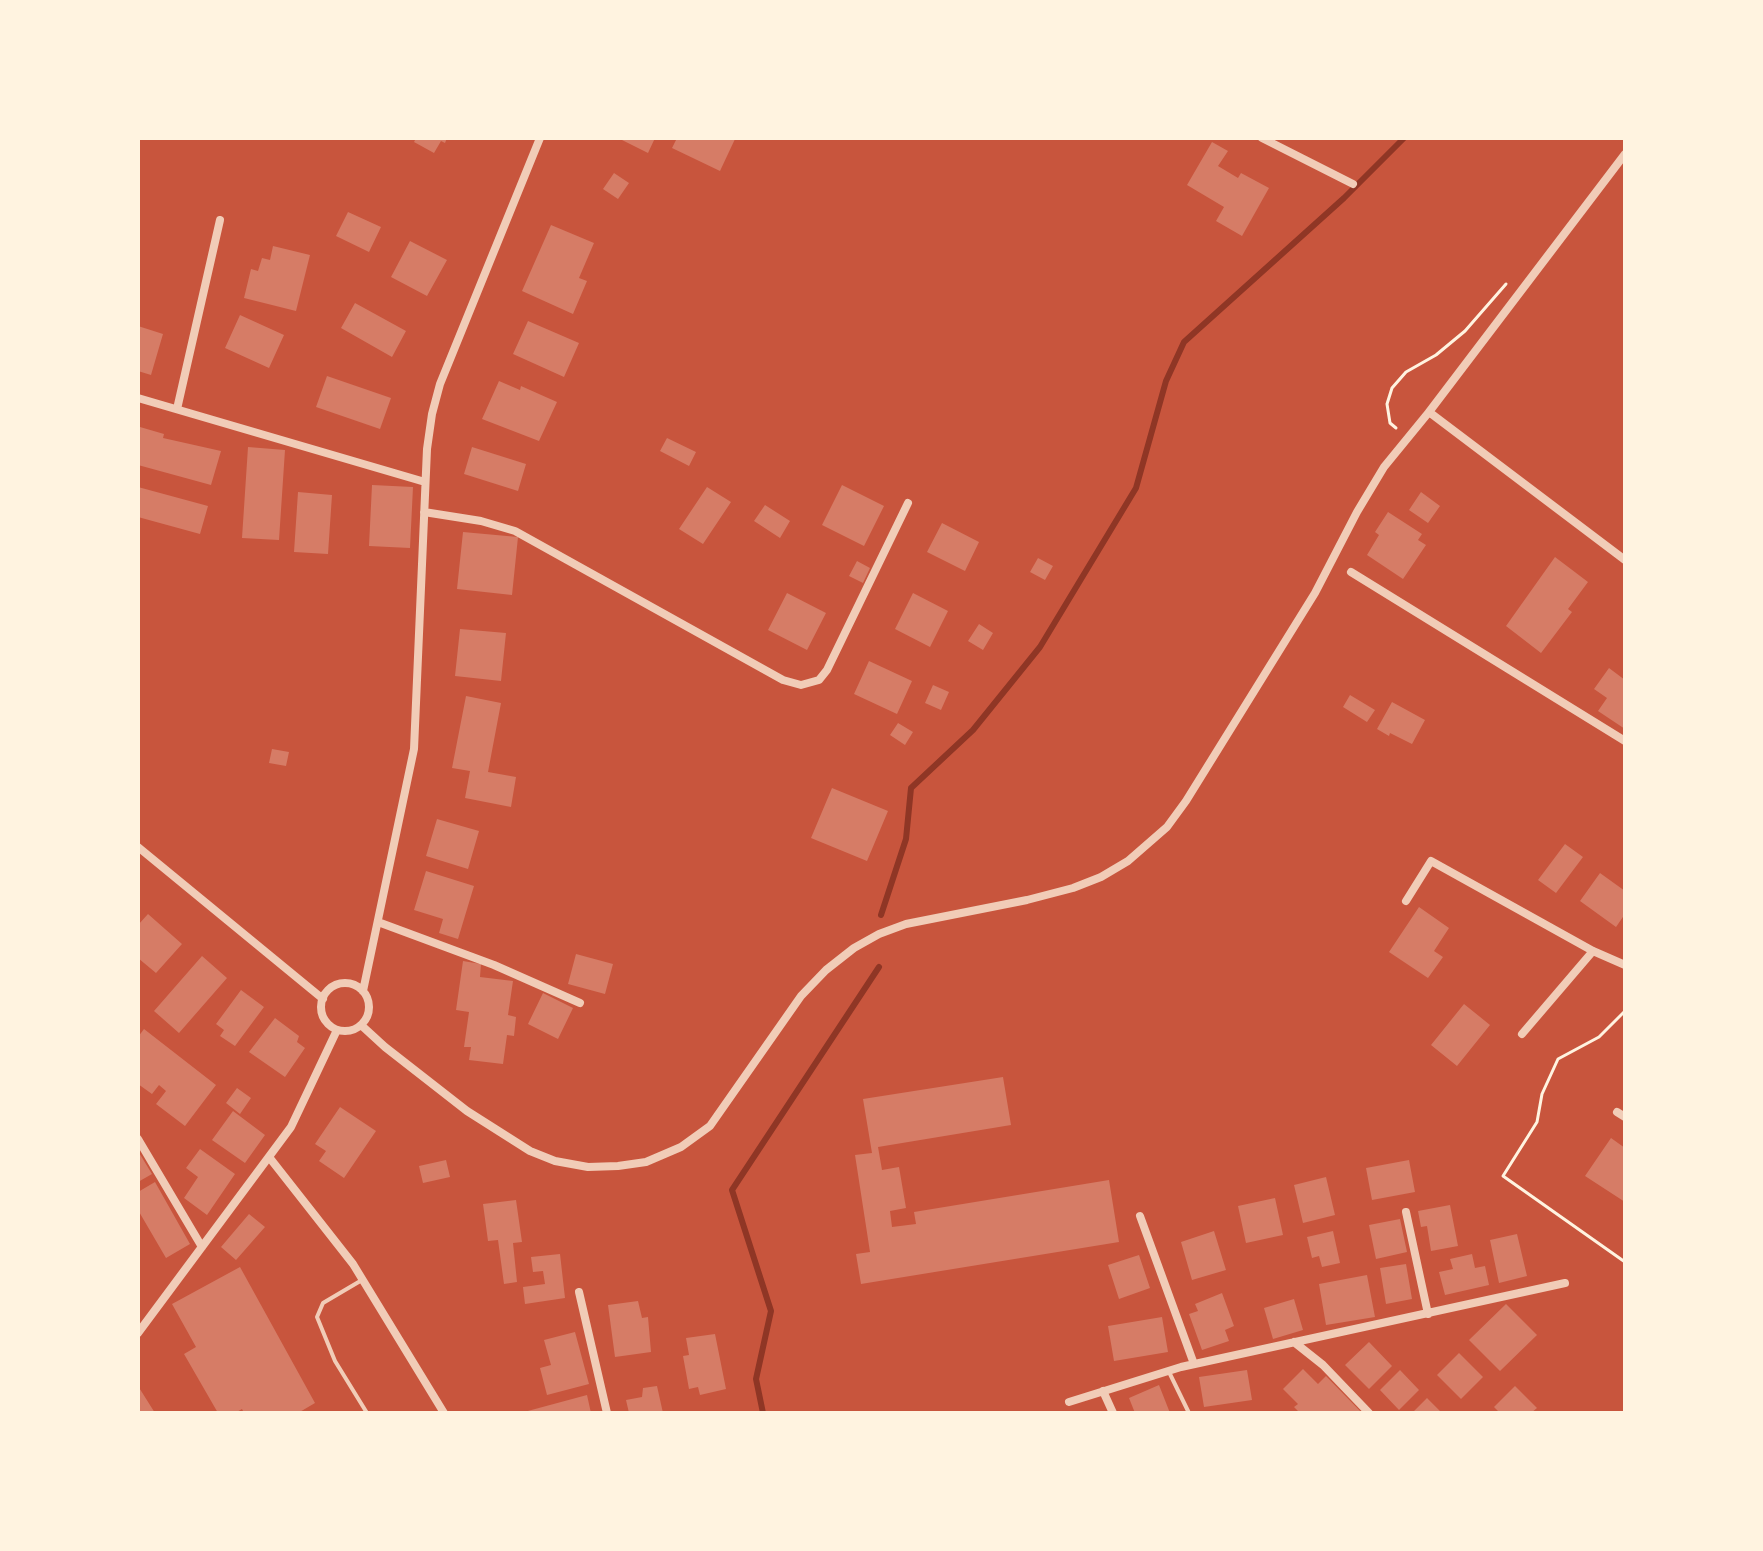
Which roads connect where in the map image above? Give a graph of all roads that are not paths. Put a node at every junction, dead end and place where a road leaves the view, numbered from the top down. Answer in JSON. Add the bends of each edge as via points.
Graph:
{"nodes":[{"id":1,"x":540,"y":138,"type":"edge"},
{"id":2,"x":1262,"y":138,"type":"edge"},
{"id":3,"x":1625,"y":154,"type":"edge"},
{"id":4,"x":1353,"y":184,"type":"dead end"},
{"id":5,"x":220,"y":220,"type":"dead end"},
{"id":6,"x":138,"y":398,"type":"edge"},
{"id":7,"x":177,"y":409,"type":"junction"},
{"id":8,"x":1429,"y":412,"type":"junction"},
{"id":9,"x":425,"y":482,"type":"junction"},
{"id":10,"x":908,"y":503,"type":"dead end"},
{"id":11,"x":424,"y":512,"type":"junction"},
{"id":12,"x":1625,"y":560,"type":"edge"},
{"id":13,"x":1351,"y":572,"type":"dead end"},
{"id":14,"x":1625,"y":741,"type":"edge"},
{"id":15,"x":138,"y":847,"type":"edge"},
{"id":16,"x":1406,"y":901,"type":"dead end"},
{"id":17,"x":378,"y":922,"type":"junction"},
{"id":18,"x":1593,"y":951,"type":"junction"},
{"id":19,"x":1625,"y":965,"type":"edge"},
{"id":20,"x":363,"y":991,"type":"junction"},
{"id":21,"x":323,"y":999,"type":"junction"},
{"id":22,"x":580,"y":1003,"type":"dead end"},
{"id":23,"x":361,"y":1025,"type":"junction"},
{"id":24,"x":337,"y":1030,"type":"junction"},
{"id":25,"x":1522,"y":1034,"type":"dead end"},
{"id":26,"x":138,"y":1139,"type":"edge"},
{"id":27,"x":269,"y":1157,"type":"junction"},
{"id":28,"x":1406,"y":1212,"type":"dead end"},
{"id":29,"x":1140,"y":1216,"type":"dead end"},
{"id":30,"x":202,"y":1247,"type":"junction"},
{"id":31,"x":362,"y":1280,"type":"junction"},
{"id":32,"x":1565,"y":1283,"type":"dead end"},
{"id":33,"x":579,"y":1292,"type":"dead end"},
{"id":34,"x":1428,"y":1314,"type":"junction"},
{"id":35,"x":138,"y":1333,"type":"edge"},
{"id":36,"x":1294,"y":1342,"type":"junction"},
{"id":37,"x":1194,"y":1364,"type":"junction"},
{"id":38,"x":1169,"y":1371,"type":"junction"},
{"id":39,"x":1103,"y":1391,"type":"junction"},
{"id":40,"x":1069,"y":1402,"type":"dead end"},
{"id":41,"x":367,"y":1413,"type":"edge"},
{"id":42,"x":444,"y":1413,"type":"edge"},
{"id":43,"x":607,"y":1413,"type":"edge"},
{"id":44,"x":1113,"y":1413,"type":"edge"},
{"id":45,"x":1189,"y":1413,"type":"edge"},
{"id":46,"x":1369,"y":1413,"type":"edge"}],
"edges":[{"from":1,"to":9,"type":"street","via":[[437,392]]},
{"from":2,"to":4,"type":"street"},
{"from":3,"to":8,"type":"street"},
{"from":5,"to":7,"type":"street"},
{"from":6,"to":7,"type":"street"},
{"from":7,"to":9,"type":"street"},
{"from":8,"to":12,"type":"street"},
{"from":8,"to":23,"type":"street","via":[[1374,481],[1315,593],[1186,801],[1154,841],[1115,869],[1073,888],[925,919],[889,929],[854,948],[801,996],[718,1117],[701,1134],[661,1157],[618,1166],[568,1164],[521,1146],[467,1111]]},
{"from":9,"to":11,"type":"street"},
{"from":10,"to":11,"type":"street","via":[[827,670],[819,680],[801,685],[783,680],[515,531]]},
{"from":11,"to":17,"type":"street","via":[[415,739]]},
{"from":13,"to":14,"type":"street"},
{"from":15,"to":21,"type":"street"},
{"from":16,"to":18,"type":"street","via":[[1431,861]]},
{"from":17,"to":20,"type":"street"},
{"from":17,"to":22,"type":"street"},
{"from":18,"to":19,"type":"street"},
{"from":18,"to":25,"type":"street"},
{"from":20,"to":21,"type":"street","via":[[341,984]]},
{"from":20,"to":23,"type":"street","via":[[368,1013]]},
{"from":21,"to":24,"type":"street","via":[[325,1021]]},
{"from":23,"to":24,"type":"street"},
{"from":24,"to":27,"type":"street","via":[[291,1127]]},
{"from":26,"to":30,"type":"street"},
{"from":27,"to":30,"type":"street"},
{"from":27,"to":31,"type":"street"},
{"from":28,"to":34,"type":"street"},
{"from":29,"to":37,"type":"street"},
{"from":30,"to":35,"type":"street"},
{"from":31,"to":41,"type":"lane","via":[[323,1303],[317,1317],[335,1361]]},
{"from":31,"to":42,"type":"street"},
{"from":32,"to":34,"type":"street"},
{"from":33,"to":43,"type":"street"},
{"from":34,"to":36,"type":"street"},
{"from":36,"to":37,"type":"street"},
{"from":36,"to":46,"type":"street"},
{"from":37,"to":38,"type":"street"},
{"from":38,"to":39,"type":"street"},
{"from":38,"to":45,"type":"lane"},
{"from":39,"to":40,"type":"street"},
{"from":39,"to":44,"type":"street"}]}
